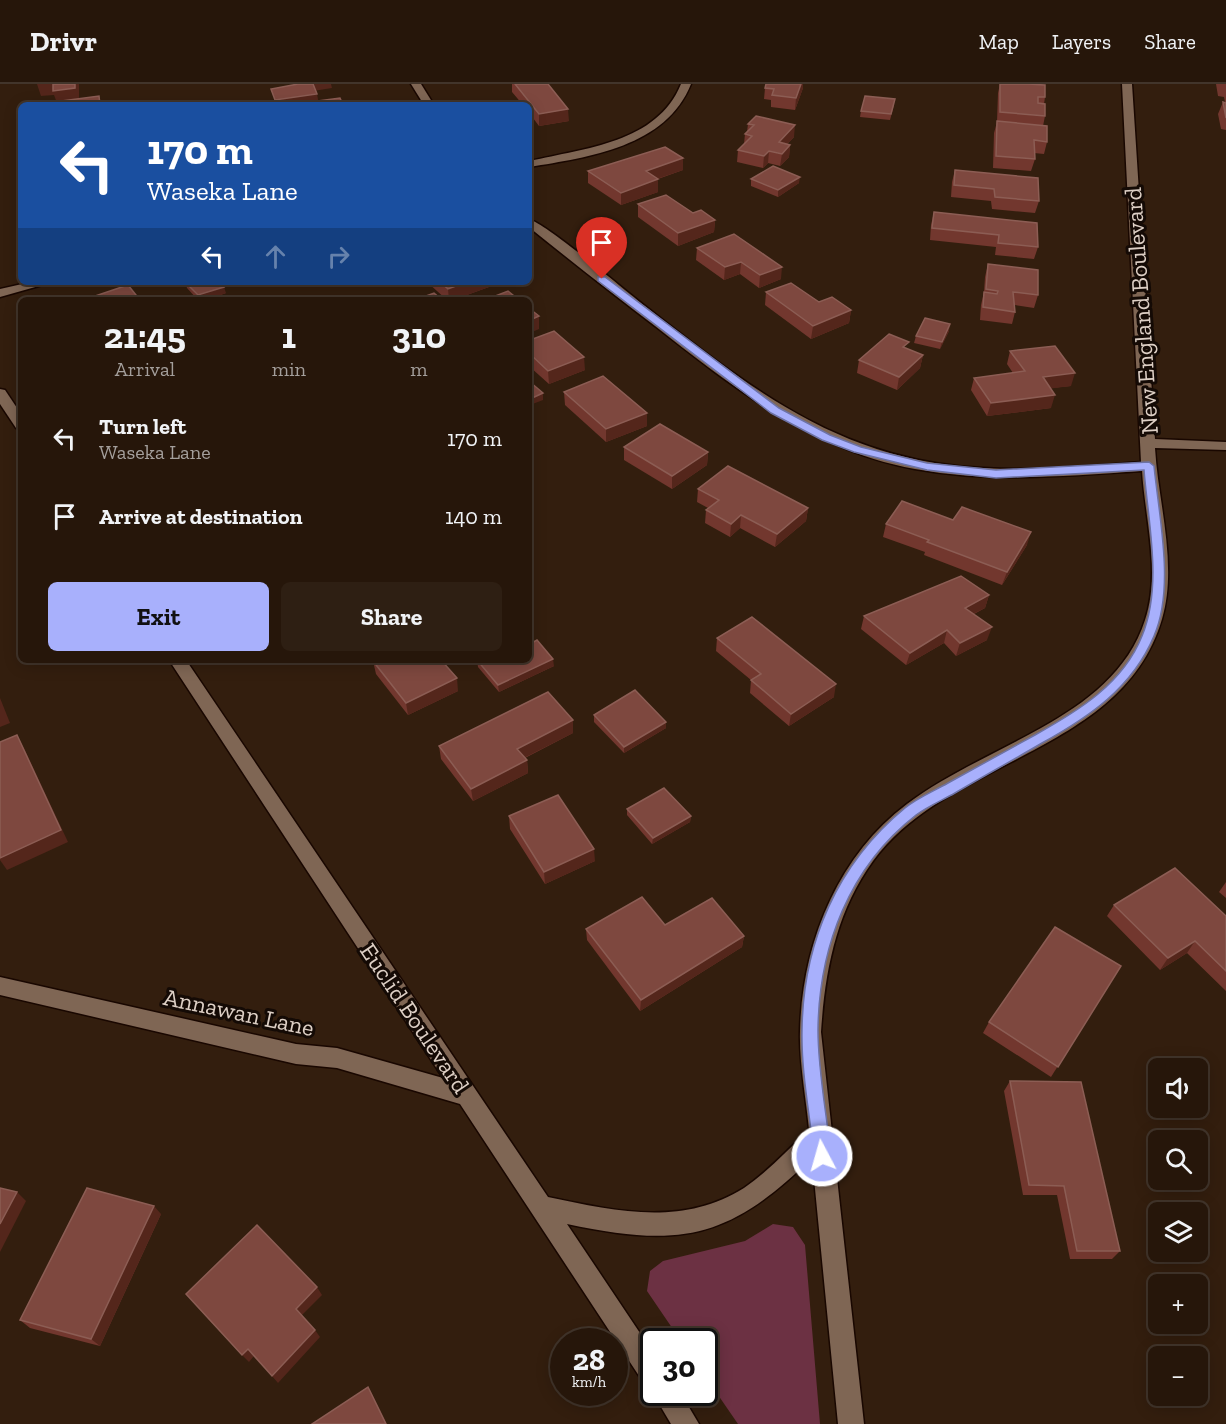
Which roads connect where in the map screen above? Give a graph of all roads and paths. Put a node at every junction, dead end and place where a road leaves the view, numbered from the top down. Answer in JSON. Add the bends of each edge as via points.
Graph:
{"nodes":[{"id":1,"x":416,"y":84,"type":"edge"},
{"id":2,"x":686,"y":84,"type":"edge"},
{"id":3,"x":1127,"y":84,"type":"edge"},
{"id":4,"x":427,"y":102,"type":"edge"},
{"id":5,"x":532,"y":164,"type":"edge"},
{"id":6,"x":532,"y":225,"type":"edge"},
{"id":7,"x":33,"y":285,"type":"edge"},
{"id":8,"x":0,"y":293,"type":"edge"},
{"id":9,"x":0,"y":393,"type":"edge"},
{"id":10,"x":18,"y":420,"type":"edge"},
{"id":11,"x":1150,"y":443,"type":"junction"},
{"id":12,"x":1226,"y":446,"type":"edge"},
{"id":13,"x":1149,"y":466,"type":"junction"},
{"id":14,"x":179,"y":663,"type":"edge"},
{"id":15,"x":0,"y":986,"type":"edge"},
{"id":16,"x":466,"y":1095,"type":"junction"},
{"id":17,"x":820,"y":1135,"type":"junction"},
{"id":18,"x":540,"y":1207,"type":"junction"},
{"id":19,"x":640,"y":1355,"type":"edge"},
{"id":20,"x":674,"y":1406,"type":"edge"},
{"id":21,"x":686,"y":1424,"type":"edge"},
{"id":22,"x":851,"y":1424,"type":"edge"}],
"edges":[{"from":1,"to":4,"type":"street"},
{"from":2,"to":5,"type":"street","via":[[672,112],[652,127],[616,143]]},
{"from":3,"to":11,"type":"street","name":"New England Boulevard"},
{"from":6,"to":13,"type":"street","via":[[746,391],[797,424],[826,437],[892,459],[958,471],[1033,474]]},
{"from":7,"to":8,"type":"street"},
{"from":9,"to":10,"type":"street"},
{"from":11,"to":12,"type":"street"},
{"from":11,"to":13,"type":"street","name":"New England Boulevard"},
{"from":13,"to":17,"type":"street","name":"New England Boulevard","via":[[1159,579],[1157,605],[1149,636],[1130,669],[1078,717],[912,811],[874,846],[843,889],[825,932],[812,987],[810,1032]]},
{"from":14,"to":16,"type":"street","name":"Euclid Boulevard"},
{"from":15,"to":16,"type":"street","name":"Annawan Lane","via":[[296,1054],[336,1058]]},
{"from":16,"to":18,"type":"street","name":"Euclid Boulevard"},
{"from":17,"to":18,"type":"street","via":[[753,1195],[709,1219],[683,1225],[626,1225]]},
{"from":17,"to":22,"type":"street","name":"New England Boulevard"},
{"from":18,"to":19,"type":"street","name":"Euclid Boulevard"},
{"from":20,"to":21,"type":"street"}]}
